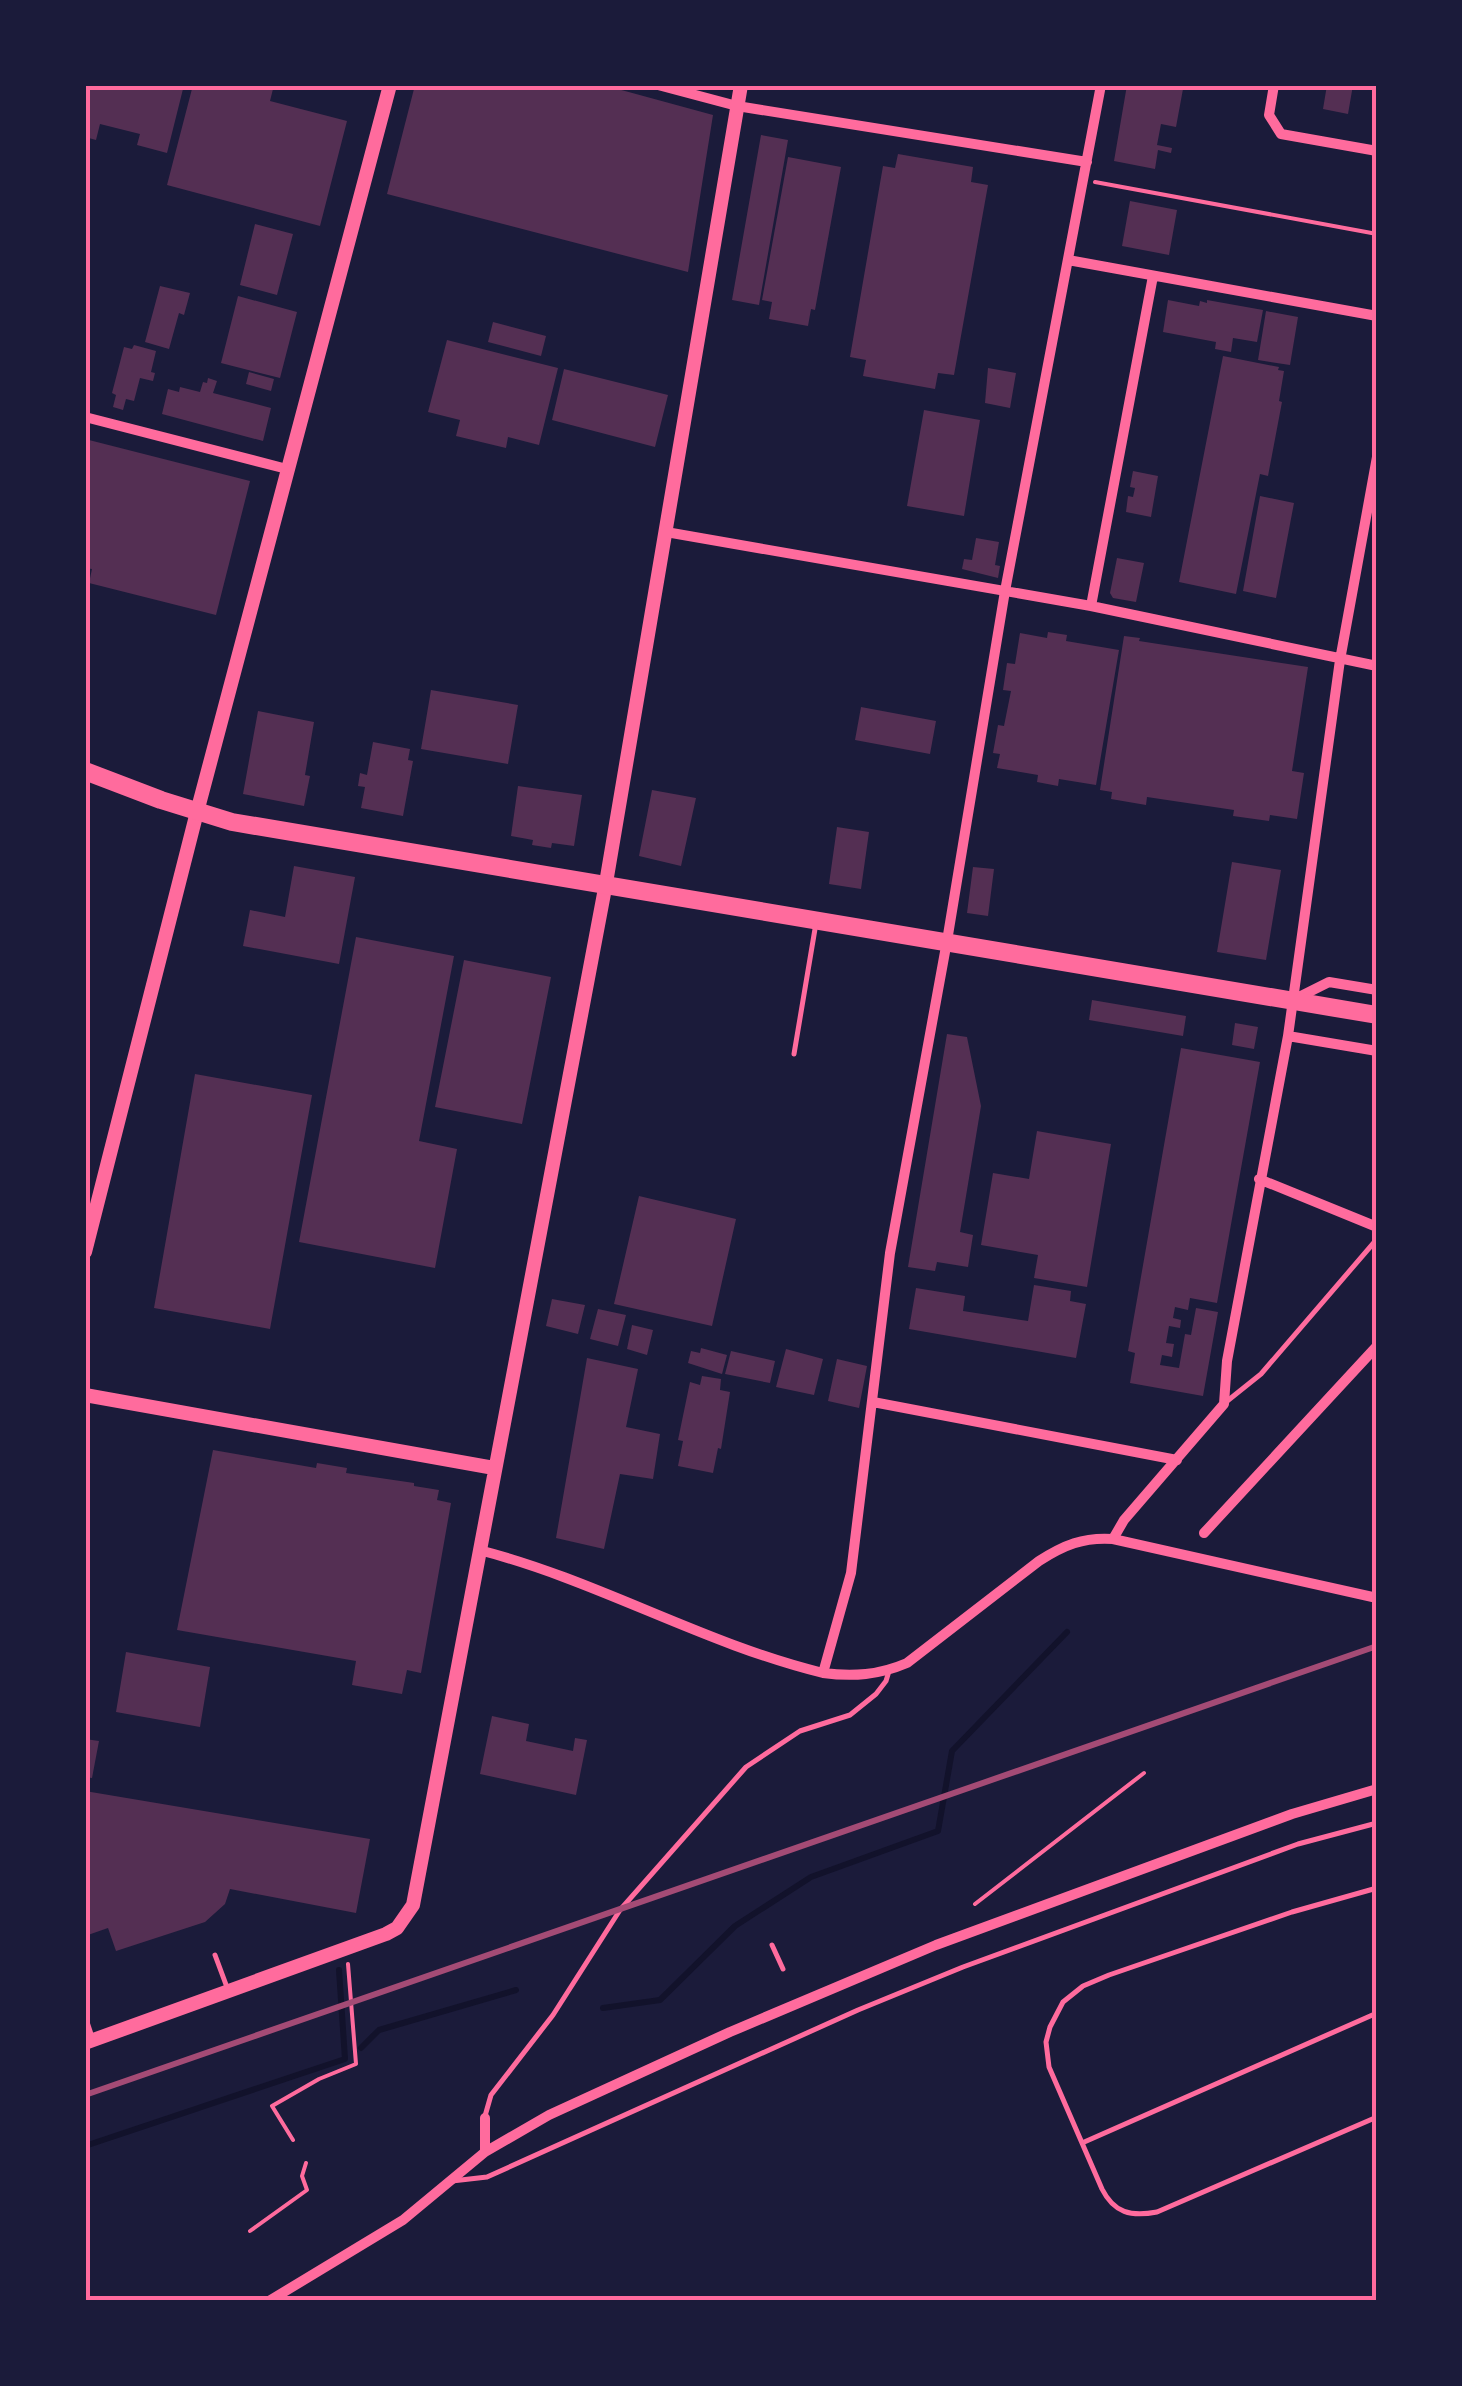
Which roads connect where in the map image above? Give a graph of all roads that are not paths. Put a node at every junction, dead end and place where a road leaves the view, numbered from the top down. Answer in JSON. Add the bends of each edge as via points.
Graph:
{"nodes":[{"id":1,"x":390,"y":85,"type":"edge"},
{"id":2,"x":658,"y":85,"type":"edge"},
{"id":3,"x":740,"y":85,"type":"edge"},
{"id":4,"x":1101,"y":85,"type":"edge"},
{"id":5,"x":1274,"y":85,"type":"edge"},
{"id":6,"x":736,"y":106,"type":"junction"},
{"id":7,"x":1377,"y":152,"type":"edge"},
{"id":8,"x":1086,"y":162,"type":"junction"},
{"id":9,"x":1068,"y":260,"type":"junction"},
{"id":10,"x":1152,"y":276,"type":"junction"},
{"id":11,"x":1377,"y":316,"type":"edge"},
{"id":12,"x":85,"y":417,"type":"edge"},
{"id":13,"x":1377,"y":457,"type":"edge"},
{"id":14,"x":287,"y":469,"type":"junction"},
{"id":15,"x":666,"y":532,"type":"junction"},
{"id":16,"x":1006,"y":591,"type":"junction"},
{"id":17,"x":1091,"y":606,"type":"junction"},
{"id":18,"x":1340,"y":660,"type":"junction"},
{"id":19,"x":1377,"y":666,"type":"edge"},
{"id":20,"x":85,"y":771,"type":"edge"},
{"id":21,"x":197,"y":812,"type":"junction"},
{"id":22,"x":606,"y":883,"type":"junction"},
{"id":23,"x":817,"y":919,"type":"junction"},
{"id":24,"x":947,"y":940,"type":"junction"},
{"id":25,"x":1377,"y":990,"type":"edge"},
{"id":26,"x":1294,"y":999,"type":"junction"},
{"id":27,"x":1377,"y":1014,"type":"edge"},
{"id":28,"x":1288,"y":1036,"type":"junction"},
{"id":29,"x":1377,"y":1051,"type":"edge"},
{"id":30,"x":794,"y":1054,"type":"dead end"},
{"id":31,"x":1259,"y":1179,"type":"junction"},
{"id":32,"x":1377,"y":1228,"type":"edge"},
{"id":33,"x":1377,"y":1239,"type":"edge"},
{"id":34,"x":85,"y":1252,"type":"edge"},
{"id":35,"x":1377,"y":1346,"type":"edge"},
{"id":36,"x":85,"y":1396,"type":"edge"},
{"id":37,"x":874,"y":1402,"type":"junction"},
{"id":38,"x":1224,"y":1404,"type":"junction"},
{"id":39,"x":1177,"y":1460,"type":"junction"},
{"id":40,"x":494,"y":1468,"type":"junction"},
{"id":41,"x":1204,"y":1533,"type":"dead end"},
{"id":42,"x":1113,"y":1539,"type":"junction"},
{"id":43,"x":479,"y":1550,"type":"junction"},
{"id":44,"x":1377,"y":1598,"type":"edge"},
{"id":45,"x":889,"y":1670,"type":"junction"},
{"id":46,"x":823,"y":1673,"type":"junction"},
{"id":47,"x":1377,"y":1789,"type":"edge"},
{"id":48,"x":1377,"y":1822,"type":"edge"},
{"id":49,"x":1377,"y":1888,"type":"edge"},
{"id":50,"x":772,"y":1945,"type":"dead end"},
{"id":51,"x":215,"y":1955,"type":"dead end"},
{"id":52,"x":783,"y":1968,"type":"dead end"},
{"id":53,"x":228,"y":1992,"type":"junction"},
{"id":54,"x":1377,"y":2014,"type":"edge"},
{"id":55,"x":85,"y":2016,"type":"edge"},
{"id":56,"x":89,"y":2042,"type":"edge"},
{"id":57,"x":1377,"y":2117,"type":"edge"},
{"id":58,"x":485,"y":2118,"type":"joint"},
{"id":59,"x":1082,"y":2143,"type":"junction"},
{"id":60,"x":485,"y":2152,"type":"junction"},
{"id":61,"x":449,"y":2182,"type":"junction"},
{"id":62,"x":269,"y":2301,"type":"edge"}],
"edges":[{"from":1,"to":14,"type":"street"},
{"from":2,"to":6,"type":"street"},
{"from":3,"to":6,"type":"street"},
{"from":4,"to":8,"type":"street"},
{"from":5,"to":7,"type":"street","via":[[1268,115],[1281,134]]},
{"from":6,"to":8,"type":"street"},
{"from":6,"to":15,"type":"street"},
{"from":8,"to":9,"type":"street"},
{"from":9,"to":10,"type":"street"},
{"from":9,"to":16,"type":"street"},
{"from":10,"to":11,"type":"street"},
{"from":10,"to":17,"type":"street"},
{"from":12,"to":14,"type":"street"},
{"from":13,"to":18,"type":"street"},
{"from":14,"to":21,"type":"street"},
{"from":15,"to":16,"type":"street"},
{"from":15,"to":22,"type":"street"},
{"from":16,"to":17,"type":"street"},
{"from":16,"to":24,"type":"street"},
{"from":17,"to":18,"type":"street"},
{"from":18,"to":19,"type":"street"},
{"from":18,"to":26,"type":"street"},
{"from":20,"to":21,"type":"highway"},
{"from":21,"to":22,"type":"highway"},
{"from":21,"to":34,"type":"street"},
{"from":22,"to":23,"type":"highway"},
{"from":22,"to":40,"type":"street"},
{"from":23,"to":24,"type":"highway"},
{"from":23,"to":30,"type":"lane"},
{"from":24,"to":26,"type":"highway"},
{"from":24,"to":37,"type":"street","via":[[890,1253]]},
{"from":25,"to":26,"type":"street","via":[[1328,982]]},
{"from":26,"to":27,"type":"highway"},
{"from":26,"to":28,"type":"street"},
{"from":28,"to":29,"type":"street"},
{"from":28,"to":31,"type":"street"},
{"from":31,"to":32,"type":"street"},
{"from":31,"to":38,"type":"street"},
{"from":33,"to":38,"type":"lane","via":[[1261,1374]]},
{"from":35,"to":41,"type":"street"},
{"from":36,"to":40,"type":"street"},
{"from":37,"to":39,"type":"street"},
{"from":37,"to":46,"type":"street","via":[[851,1573]]},
{"from":38,"to":39,"type":"street"},
{"from":39,"to":42,"type":"street"},
{"from":40,"to":43,"type":"street"},
{"from":42,"to":44,"type":"street"},
{"from":42,"to":45,"type":"street","via":[[1091,1537],[1060,1548],[930,1648]]},
{"from":43,"to":46,"type":"street"},
{"from":43,"to":53,"type":"street","via":[[413,1905],[397,1928]]},
{"from":45,"to":46,"type":"street"},
{"from":45,"to":58,"type":"lane","via":[[876,1694],[850,1715],[800,1732],[746,1767],[620,1910],[554,2016],[491,2095]]},
{"from":47,"to":60,"type":"street","via":[[936,1945],[694,2048]]},
{"from":48,"to":61,"type":"lane","via":[[1298,1844],[993,1956],[487,2177]]},
{"from":49,"to":59,"type":"lane","via":[[1109,1975],[1064,2002],[1050,2027],[1047,2054]]},
{"from":50,"to":52,"type":"lane"},
{"from":51,"to":53,"type":"lane"},
{"from":53,"to":56,"type":"street"},
{"from":54,"to":59,"type":"lane"},
{"from":55,"to":56,"type":"lane"},
{"from":57,"to":59,"type":"lane","via":[[1144,2214],[1109,2204]]},
{"from":58,"to":60,"type":"street"},
{"from":60,"to":61,"type":"street"},
{"from":61,"to":62,"type":"street","via":[[403,2220]]}]}
